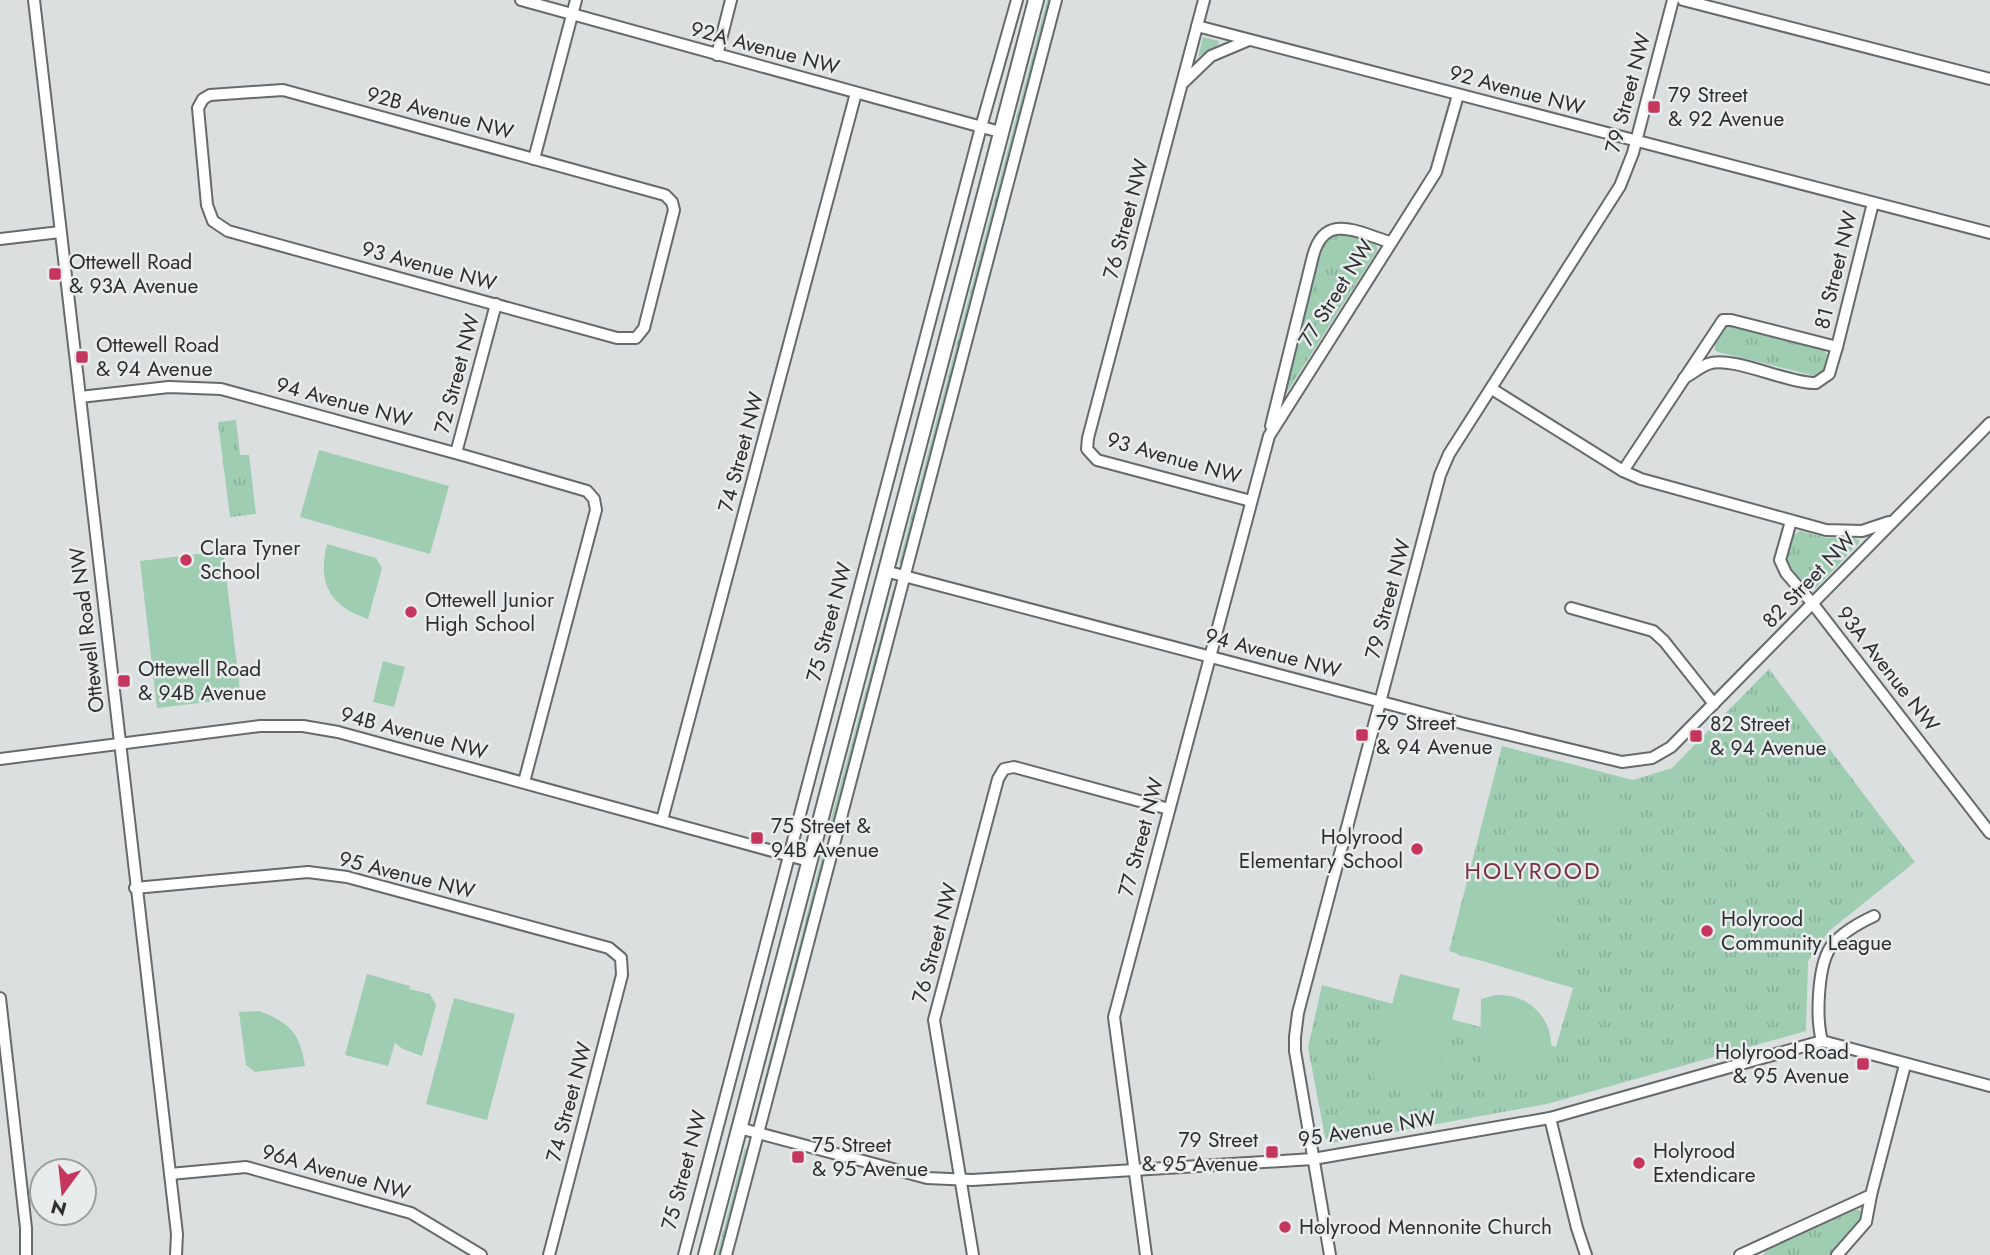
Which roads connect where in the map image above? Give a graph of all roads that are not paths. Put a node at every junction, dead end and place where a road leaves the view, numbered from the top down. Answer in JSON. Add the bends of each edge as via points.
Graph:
{"nodes":[{"id":1,"x":34,"y":0,"type":"edge"},
{"id":2,"x":521,"y":0,"type":"edge"},
{"id":3,"x":576,"y":0,"type":"edge"},
{"id":4,"x":731,"y":0,"type":"edge"},
{"id":5,"x":1017,"y":0,"type":"edge"},
{"id":6,"x":1036,"y":0,"type":"edge"},
{"id":7,"x":1056,"y":0,"type":"edge"},
{"id":8,"x":1204,"y":0,"type":"edge"},
{"id":9,"x":1672,"y":0,"type":"edge"},
{"id":10,"x":1683,"y":0,"type":"edge"},
{"id":11,"x":572,"y":14,"type":"junction"},
{"id":12,"x":1197,"y":26,"type":"junction"},
{"id":13,"x":1249,"y":40,"type":"junction"},
{"id":14,"x":717,"y":54,"type":"junction"},
{"id":15,"x":1990,"y":79,"type":"edge"},
{"id":16,"x":1182,"y":84,"type":"junction"},
{"id":17,"x":856,"y":93,"type":"junction"},
{"id":18,"x":1458,"y":95,"type":"junction"},
{"id":19,"x":981,"y":127,"type":"junction"},
{"id":20,"x":1000,"y":132,"type":"junction"},
{"id":21,"x":1636,"y":140,"type":"junction"},
{"id":22,"x":534,"y":159,"type":"junction"},
{"id":23,"x":1873,"y":203,"type":"junction"},
{"id":24,"x":214,"y":222,"type":"joint"},
{"id":25,"x":60,"y":232,"type":"junction"},
{"id":26,"x":1990,"y":233,"type":"edge"},
{"id":27,"x":0,"y":239,"type":"edge"},
{"id":28,"x":1390,"y":242,"type":"junction"},
{"id":29,"x":496,"y":304,"type":"junction"},
{"id":30,"x":636,"y":338,"type":"joint"},
{"id":31,"x":1837,"y":347,"type":"junction"},
{"id":32,"x":1682,"y":379,"type":"junction"},
{"id":33,"x":1492,"y":389,"type":"junction"},
{"id":34,"x":80,"y":397,"type":"junction"},
{"id":35,"x":1990,"y":423,"type":"edge"},
{"id":36,"x":1269,"y":436,"type":"junction"},
{"id":37,"x":1087,"y":449,"type":"joint"},
{"id":38,"x":456,"y":453,"type":"junction"},
{"id":39,"x":1623,"y":471,"type":"junction"},
{"id":40,"x":1251,"y":501,"type":"junction"},
{"id":41,"x":1893,"y":520,"type":"junction"},
{"id":42,"x":1791,"y":522,"type":"junction"},
{"id":43,"x":885,"y":571,"type":"junction"},
{"id":44,"x":904,"y":576,"type":"junction"},
{"id":45,"x":1813,"y":604,"type":"junction"},
{"id":46,"x":1571,"y":608,"type":"dead end"},
{"id":47,"x":1210,"y":657,"type":"junction"},
{"id":48,"x":1380,"y":701,"type":"junction"},
{"id":49,"x":1714,"y":704,"type":"junction"},
{"id":50,"x":120,"y":745,"type":"junction"},
{"id":51,"x":0,"y":758,"type":"edge"},
{"id":52,"x":1652,"y":758,"type":"joint"},
{"id":53,"x":524,"y":782,"type":"junction"},
{"id":54,"x":1169,"y":809,"type":"junction"},
{"id":55,"x":663,"y":820,"type":"junction"},
{"id":56,"x":1990,"y":833,"type":"edge"},
{"id":57,"x":789,"y":856,"type":"junction"},
{"id":58,"x":809,"y":861,"type":"junction"},
{"id":59,"x":135,"y":888,"type":"junction"},
{"id":60,"x":1874,"y":916,"type":"dead end"},
{"id":61,"x":621,"y":958,"type":"joint"},
{"id":62,"x":0,"y":998,"type":"edge"},
{"id":63,"x":1822,"y":1041,"type":"junction"},
{"id":64,"x":1905,"y":1065,"type":"junction"},
{"id":65,"x":1990,"y":1086,"type":"edge"},
{"id":66,"x":1550,"y":1118,"type":"junction"},
{"id":67,"x":739,"y":1128,"type":"junction"},
{"id":68,"x":758,"y":1133,"type":"junction"},
{"id":69,"x":1313,"y":1159,"type":"junction"},
{"id":70,"x":1134,"y":1170,"type":"junction"},
{"id":71,"x":170,"y":1174,"type":"junction"},
{"id":72,"x":961,"y":1180,"type":"junction"},
{"id":73,"x":1871,"y":1195,"type":"junction"},
{"id":74,"x":1745,"y":1254,"type":"edge"},
{"id":75,"x":26,"y":1255,"type":"edge"},
{"id":76,"x":176,"y":1255,"type":"edge"},
{"id":77,"x":481,"y":1255,"type":"edge"},
{"id":78,"x":549,"y":1255,"type":"edge"},
{"id":79,"x":684,"y":1255,"type":"edge"},
{"id":80,"x":706,"y":1255,"type":"edge"},
{"id":81,"x":726,"y":1255,"type":"edge"},
{"id":82,"x":973,"y":1255,"type":"edge"},
{"id":83,"x":1146,"y":1255,"type":"edge"},
{"id":84,"x":1330,"y":1255,"type":"edge"},
{"id":85,"x":1586,"y":1255,"type":"edge"},
{"id":86,"x":1837,"y":1255,"type":"edge"}],
"edges":[{"from":1,"to":25,"type":"street","name":"Ottewell Road NW"},
{"from":2,"to":11,"type":"street","name":"92A Avenue NW"},
{"from":3,"to":11,"type":"street"},
{"from":4,"to":14,"type":"street"},
{"from":5,"to":19,"type":"street","name":"75 Street NW"},
{"from":6,"to":20,"type":"main road","name":"75 Street NW"},
{"from":7,"to":44,"type":"street"},
{"from":8,"to":12,"type":"street","name":"76 Street NW"},
{"from":9,"to":21,"type":"street","name":"79 Street NW"},
{"from":10,"to":15,"type":"street"},
{"from":11,"to":14,"type":"street","name":"92A Avenue NW"},
{"from":11,"to":22,"type":"street"},
{"from":12,"to":13,"type":"street","name":"92 Avenue NW"},
{"from":12,"to":16,"type":"street","name":"76 Street NW"},
{"from":13,"to":16,"type":"street","via":[[1211,56]]},
{"from":13,"to":18,"type":"street","name":"92 Avenue NW"},
{"from":14,"to":17,"type":"street","name":"92A Avenue NW"},
{"from":16,"to":37,"type":"street","name":"76 Street NW"},
{"from":17,"to":19,"type":"street","name":"92A Avenue NW"},
{"from":17,"to":55,"type":"street","name":"74 Street NW"},
{"from":18,"to":21,"type":"street","name":"92 Avenue NW"},
{"from":18,"to":28,"type":"street","name":"77 Street NW","via":[[1436,172]]},
{"from":19,"to":20,"type":"street","name":"92A Avenue NW"},
{"from":19,"to":57,"type":"street","name":"75 Street NW"},
{"from":20,"to":43,"type":"main road","name":"75 Street NW"},
{"from":21,"to":23,"type":"street","name":"92 Avenue NW"},
{"from":21,"to":33,"type":"street","name":"79 Street NW","via":[[1620,186]]},
{"from":22,"to":24,"type":"street","name":"92B Avenue NW","via":[[284,90],[210,95],[198,108],[207,205]]},
{"from":22,"to":30,"type":"street","name":"92B Avenue NW","via":[[665,195],[672,202],[674,210],[644,328]]},
{"from":23,"to":26,"type":"street","name":"92 Avenue NW"},
{"from":23,"to":31,"type":"street","name":"81 Street NW"},
{"from":24,"to":29,"type":"street","name":"93 Avenue NW","via":[[228,230]]},
{"from":25,"to":27,"type":"street"},
{"from":25,"to":34,"type":"street","name":"Ottewell Road NW"},
{"from":28,"to":36,"type":"street","name":"77 Street NW"},
{"from":28,"to":36,"type":"street","name":"77 Street NW","via":[[1343,228],[1328,230],[1321,237]]},
{"from":29,"to":30,"type":"street","name":"93 Avenue NW","via":[[617,338]]},
{"from":29,"to":38,"type":"street","name":"72 Street NW"},
{"from":31,"to":32,"type":"street","name":"81 Street NW","via":[[1829,374],[1816,383],[1710,363]]},
{"from":31,"to":32,"type":"street","name":"81 Street NW","via":[[1723,320]]},
{"from":32,"to":39,"type":"street","name":"81 Street NW"},
{"from":33,"to":39,"type":"street"},
{"from":33,"to":48,"type":"street","name":"79 Street NW","via":[[1440,475]]},
{"from":34,"to":38,"type":"street","name":"94 Avenue NW","via":[[169,387],[221,389]]},
{"from":34,"to":50,"type":"street","name":"Ottewell Road NW"},
{"from":35,"to":41,"type":"street","name":"82 Street NW"},
{"from":36,"to":40,"type":"street","name":"77 Street NW"},
{"from":37,"to":40,"type":"street","name":"93 Avenue NW","via":[[1097,460]]},
{"from":38,"to":53,"type":"street","name":"94 Avenue NW","via":[[576,486],[591,495],[596,510]]},
{"from":39,"to":42,"type":"street"},
{"from":40,"to":47,"type":"street","name":"77 Street NW"},
{"from":41,"to":42,"type":"street","via":[[1862,531],[1826,530]]},
{"from":41,"to":45,"type":"street","name":"82 Street NW"},
{"from":42,"to":45,"type":"street","name":"93A Avenue NW","via":[[1780,560]]},
{"from":43,"to":44,"type":"street","name":"94 Avenue NW"},
{"from":43,"to":58,"type":"main road","name":"75 Street NW"},
{"from":44,"to":47,"type":"street","name":"94 Avenue NW"},
{"from":44,"to":68,"type":"street"},
{"from":45,"to":49,"type":"street","name":"82 Street NW"},
{"from":45,"to":56,"type":"street","name":"93A Avenue NW"},
{"from":46,"to":49,"type":"street","via":[[1653,631]]},
{"from":47,"to":48,"type":"street","name":"94 Avenue NW"},
{"from":47,"to":54,"type":"street","name":"77 Street NW"},
{"from":48,"to":52,"type":"street","name":"94 Avenue NW","via":[[1622,762]]},
{"from":48,"to":69,"type":"street","name":"79 Street NW","via":[[1296,1025],[1295,1051]]},
{"from":49,"to":52,"type":"street","name":"82 Street NW","via":[[1671,747]]},
{"from":50,"to":51,"type":"street","name":"94B Avenue NW"},
{"from":50,"to":53,"type":"street","name":"94B Avenue NW","via":[[260,726],[303,726]]},
{"from":50,"to":59,"type":"street","name":"Ottewell Road NW"},
{"from":53,"to":55,"type":"street","name":"94B Avenue NW"},
{"from":54,"to":70,"type":"street","name":"77 Street NW","via":[[1114,1017]]},
{"from":54,"to":72,"type":"street","name":"76 Street NW","via":[[1014,767],[1004,769],[998,779],[934,1020]]},
{"from":55,"to":57,"type":"street","name":"94B Avenue NW"},
{"from":57,"to":58,"type":"street","name":"94B Avenue NW"},
{"from":57,"to":79,"type":"street","name":"75 Street NW"},
{"from":58,"to":67,"type":"main road","name":"75 Street NW"},
{"from":59,"to":61,"type":"street","name":"95 Avenue NW","via":[[308,872],[347,877],[609,948]]},
{"from":59,"to":71,"type":"street","name":"Ottewell Road NW"},
{"from":60,"to":63,"type":"street","via":[[1830,946],[1821,978]]},
{"from":61,"to":78,"type":"street","name":"74 Street NW","via":[[622,975]]},
{"from":62,"to":75,"type":"street"},
{"from":63,"to":64,"type":"street"},
{"from":63,"to":66,"type":"street","name":"95 Avenue NW"},
{"from":64,"to":65,"type":"street"},
{"from":64,"to":73,"type":"street"},
{"from":66,"to":69,"type":"street","name":"95 Avenue NW"},
{"from":66,"to":85,"type":"street"},
{"from":67,"to":68,"type":"street","name":"95 Avenue NW"},
{"from":67,"to":80,"type":"main road","name":"75 Street NW"},
{"from":68,"to":72,"type":"street","name":"95 Avenue NW","via":[[927,1178]]},
{"from":68,"to":81,"type":"street"},
{"from":69,"to":70,"type":"street","name":"95 Avenue NW"},
{"from":69,"to":84,"type":"street","name":"79 Street NW"},
{"from":70,"to":72,"type":"street","name":"95 Avenue NW"},
{"from":70,"to":83,"type":"street","name":"77 Street NW"},
{"from":71,"to":76,"type":"street","name":"Ottewell Road NW"},
{"from":71,"to":77,"type":"street","name":"96A Avenue NW","via":[[246,1167],[411,1213]]},
{"from":72,"to":82,"type":"street","name":"76 Street NW"},
{"from":73,"to":74,"type":"street"},
{"from":73,"to":86,"type":"street","via":[[1866,1222]]}]}
